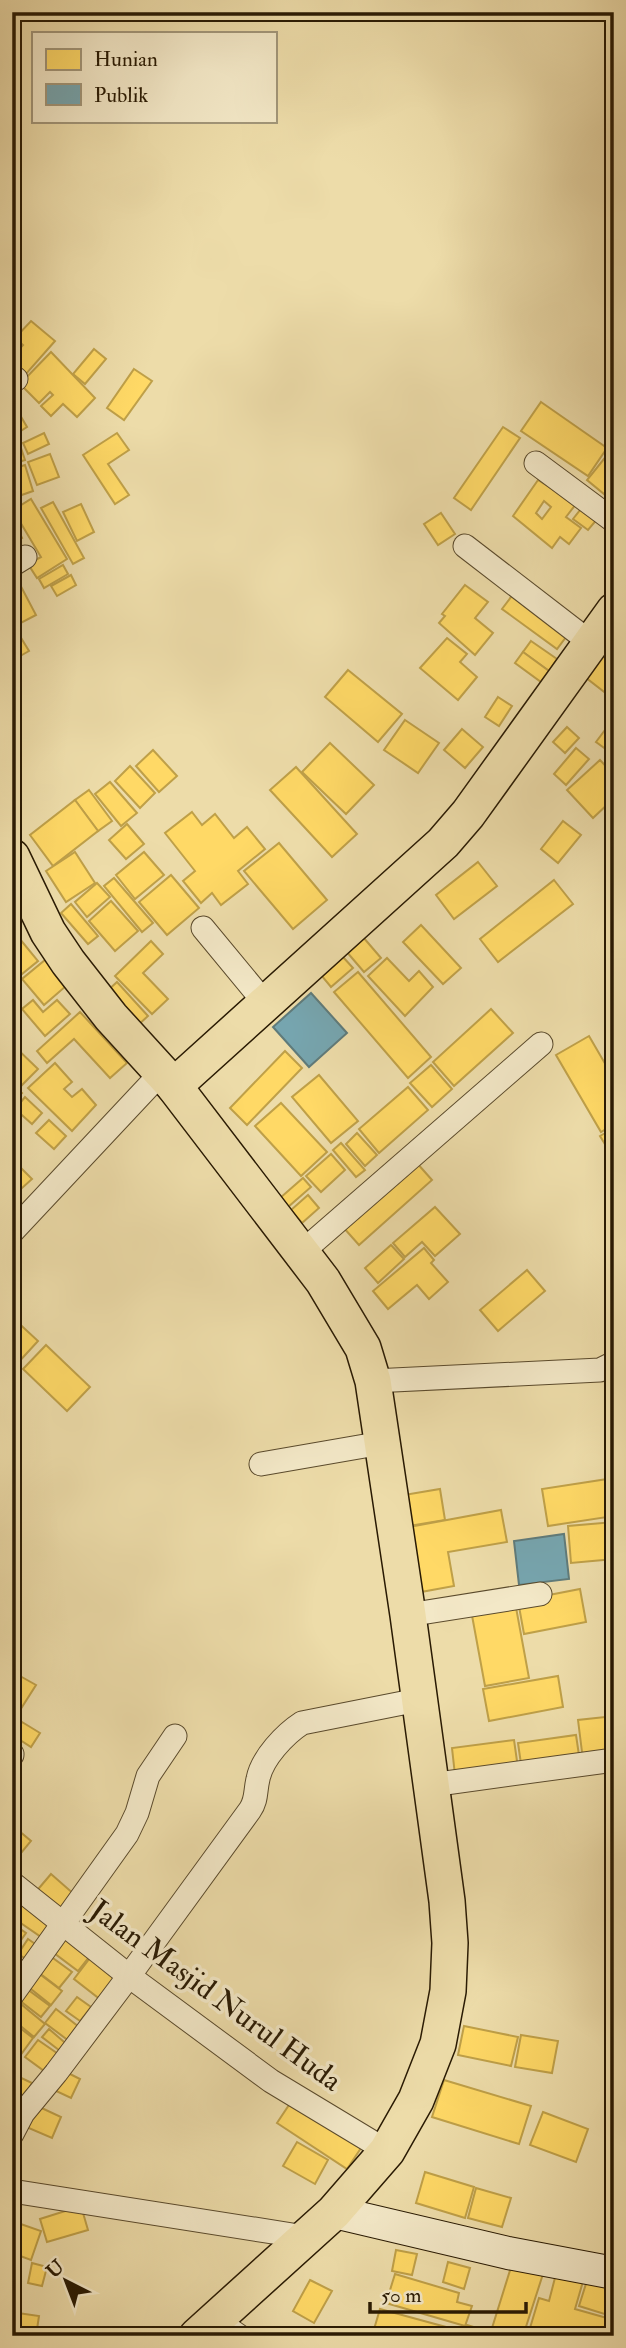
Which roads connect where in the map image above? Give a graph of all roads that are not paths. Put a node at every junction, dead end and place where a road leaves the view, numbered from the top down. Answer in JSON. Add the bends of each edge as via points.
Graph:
{"nodes":[{"id":1,"x":536,"y":463,"type":"dead end"},
{"id":2,"x":614,"y":521,"type":"edge"},
{"id":3,"x":465,"y":546,"type":"dead end"},
{"id":4,"x":614,"y":611,"type":"edge"},
{"id":5,"x":591,"y":643,"type":"junction"},
{"id":6,"x":15,"y":872,"type":"edge"},
{"id":7,"x":203,"y":928,"type":"dead end"},
{"id":8,"x":265,"y":1003,"type":"junction"},
{"id":9,"x":541,"y":1044,"type":"dead end"},
{"id":10,"x":168,"y":1079,"type":"junction"},
{"id":11,"x":12,"y":1232,"type":"edge"},
{"id":12,"x":302,"y":1252,"type":"junction"},
{"id":13,"x":614,"y":1363,"type":"edge"},
{"id":14,"x":373,"y":1381,"type":"junction"},
{"id":15,"x":382,"y":1443,"type":"junction"},
{"id":16,"x":261,"y":1464,"type":"dead end"},
{"id":17,"x":540,"y":1594,"type":"dead end"},
{"id":18,"x":408,"y":1615,"type":"junction"},
{"id":19,"x":418,"y":1700,"type":"junction"},
{"id":20,"x":175,"y":1736,"type":"dead end"},
{"id":21,"x":614,"y":1760,"type":"edge"},
{"id":22,"x":431,"y":1785,"type":"junction"},
{"id":23,"x":12,"y":1883,"type":"edge"},
{"id":24,"x":64,"y":1924,"type":"junction"},
{"id":25,"x":129,"y":1976,"type":"junction"},
{"id":26,"x":12,"y":1996,"type":"edge"},
{"id":27,"x":12,"y":2134,"type":"edge"},
{"id":28,"x":387,"y":2151,"type":"junction"},
{"id":29,"x":12,"y":2191,"type":"edge"},
{"id":30,"x":334,"y":2212,"type":"junction"},
{"id":31,"x":305,"y":2237,"type":"junction"},
{"id":32,"x":614,"y":2273,"type":"edge"},
{"id":33,"x":218,"y":2331,"type":"edge"}],
"edges":[{"from":1,"to":2,"type":"street"},
{"from":3,"to":5,"type":"street"},
{"from":4,"to":5,"type":"main road"},
{"from":5,"to":8,"type":"main road","via":[[450,836]]},
{"from":6,"to":10,"type":"main road","via":[[68,962]]},
{"from":7,"to":8,"type":"street"},
{"from":8,"to":10,"type":"main road"},
{"from":9,"to":12,"type":"street"},
{"from":10,"to":11,"type":"street"},
{"from":10,"to":12,"type":"main road"},
{"from":12,"to":14,"type":"main road","via":[[352,1325]]},
{"from":13,"to":14,"type":"street","via":[[600,1370]]},
{"from":14,"to":15,"type":"main road"},
{"from":15,"to":16,"type":"street"},
{"from":15,"to":18,"type":"main road"},
{"from":17,"to":18,"type":"street"},
{"from":18,"to":19,"type":"main road"},
{"from":19,"to":22,"type":"main road"},
{"from":19,"to":25,"type":"street","via":[[302,1723],[290,1733],[262,1767],[256,1802]]},
{"from":20,"to":24,"type":"street","via":[[148,1776],[127,1834]]},
{"from":21,"to":22,"type":"street"},
{"from":22,"to":28,"type":"main road","via":[[450,1933],[448,1991],[429,2072]]},
{"from":23,"to":24,"type":"street","name":"Jalan Masjid Nurul Huda"},
{"from":24,"to":25,"type":"street","name":"Jalan Masjid Nurul Huda"},
{"from":24,"to":26,"type":"street"},
{"from":25,"to":27,"type":"street","via":[[23,2113]]},
{"from":25,"to":28,"type":"street","name":"Jalan Masjid Nurul Huda","via":[[271,2081]]},
{"from":28,"to":30,"type":"main road"},
{"from":29,"to":31,"type":"street"},
{"from":30,"to":31,"type":"main road"},
{"from":30,"to":32,"type":"main road"},
{"from":31,"to":33,"type":"main road"}]}
